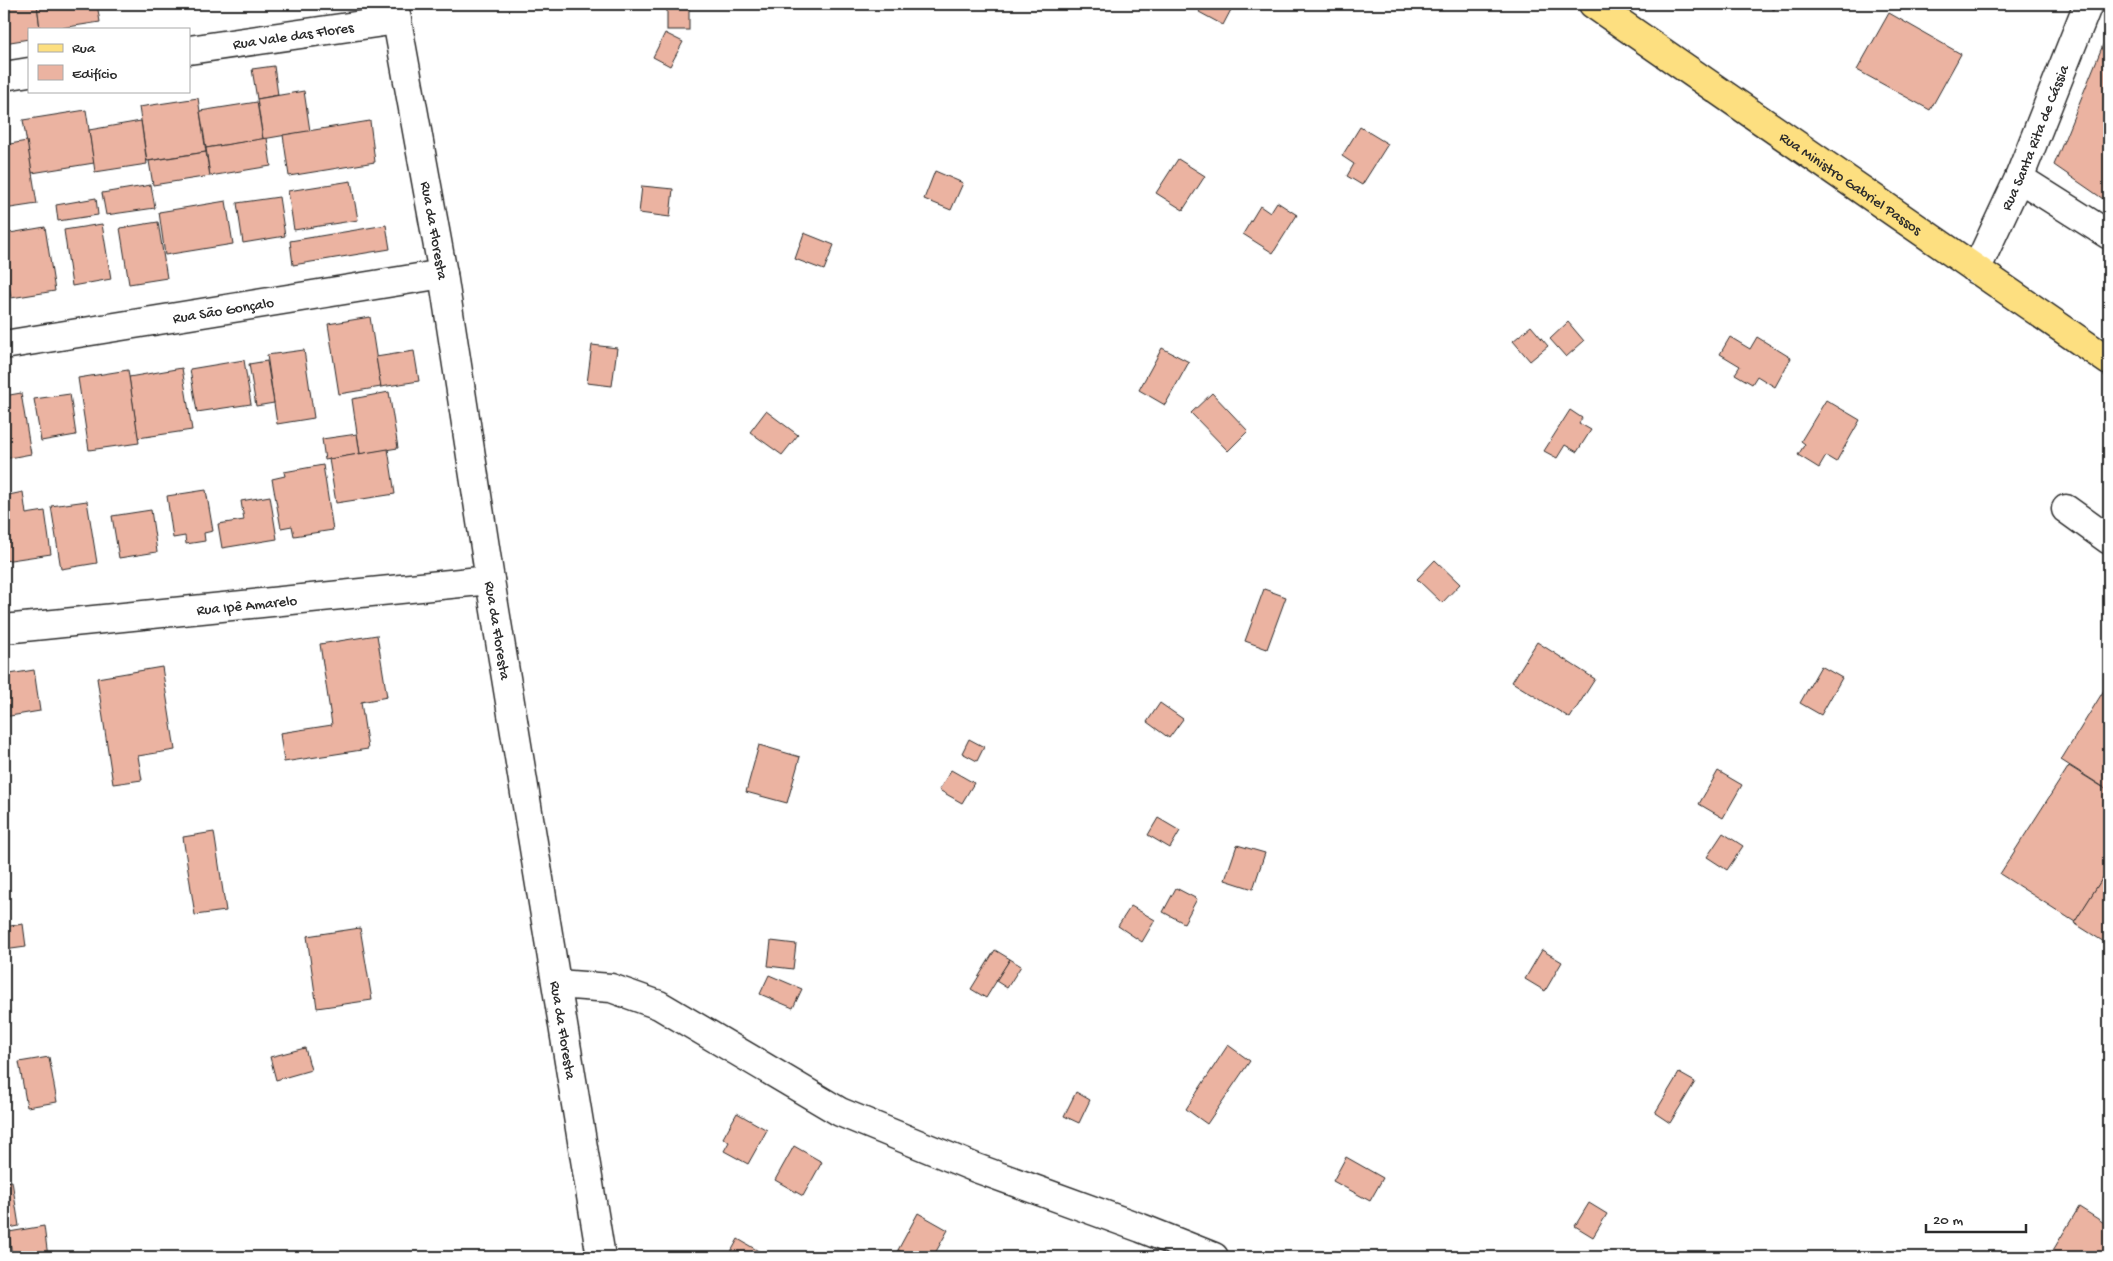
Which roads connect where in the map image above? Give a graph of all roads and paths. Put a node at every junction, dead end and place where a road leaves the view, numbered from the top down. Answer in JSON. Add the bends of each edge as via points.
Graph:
{"nodes":[{"id":1,"x":1593,"y":4,"type":"edge"},
{"id":2,"x":2088,"y":4,"type":"edge"},
{"id":3,"x":396,"y":12,"type":"edge"},
{"id":4,"x":190,"y":50,"type":"edge"},
{"id":5,"x":28,"y":72,"type":"edge"},
{"id":6,"x":4,"y":76,"type":"edge"},
{"id":7,"x":2019,"y":178,"type":"junction"},
{"id":8,"x":2109,"y":235,"type":"edge"},
{"id":9,"x":1976,"y":270,"type":"junction"},
{"id":10,"x":443,"y":274,"type":"junction"},
{"id":11,"x":4,"y":345,"type":"edge"},
{"id":12,"x":2109,"y":361,"type":"edge"},
{"id":13,"x":2066,"y":510,"type":"dead end"},
{"id":14,"x":2109,"y":540,"type":"edge"},
{"id":15,"x":490,"y":580,"type":"junction"},
{"id":16,"x":4,"y":629,"type":"edge"},
{"id":17,"x":556,"y":984,"type":"junction"},
{"id":18,"x":601,"y":1257,"type":"edge"},
{"id":19,"x":1214,"y":1257,"type":"edge"}],
"edges":[{"from":1,"to":9,"type":"main road","name":"Rua Ministro Gabriel Passos"},
{"from":2,"to":7,"type":"street","name":"Rua Santa Rita de Cássia"},
{"from":3,"to":4,"type":"street","name":"Rua Vale das Flores"},
{"from":3,"to":10,"type":"street","name":"Rua da Floresta"},
{"from":5,"to":6,"type":"street"},
{"from":7,"to":8,"type":"street"},
{"from":7,"to":9,"type":"street","name":"Rua Santa Rita de Cássia"},
{"from":9,"to":12,"type":"main road","name":"Rua Ministro Gabriel Passos"},
{"from":10,"to":11,"type":"street","name":"Rua São Gonçalo"},
{"from":10,"to":15,"type":"street","name":"Rua da Floresta"},
{"from":13,"to":14,"type":"street"},
{"from":15,"to":16,"type":"street","name":"Rua Ipê Amarelo"},
{"from":15,"to":17,"type":"street","name":"Rua da Floresta"},
{"from":17,"to":18,"type":"street","name":"Rua da Floresta"},
{"from":17,"to":19,"type":"street","via":[[611,988],[659,1005],[840,1112],[976,1168]]}]}
